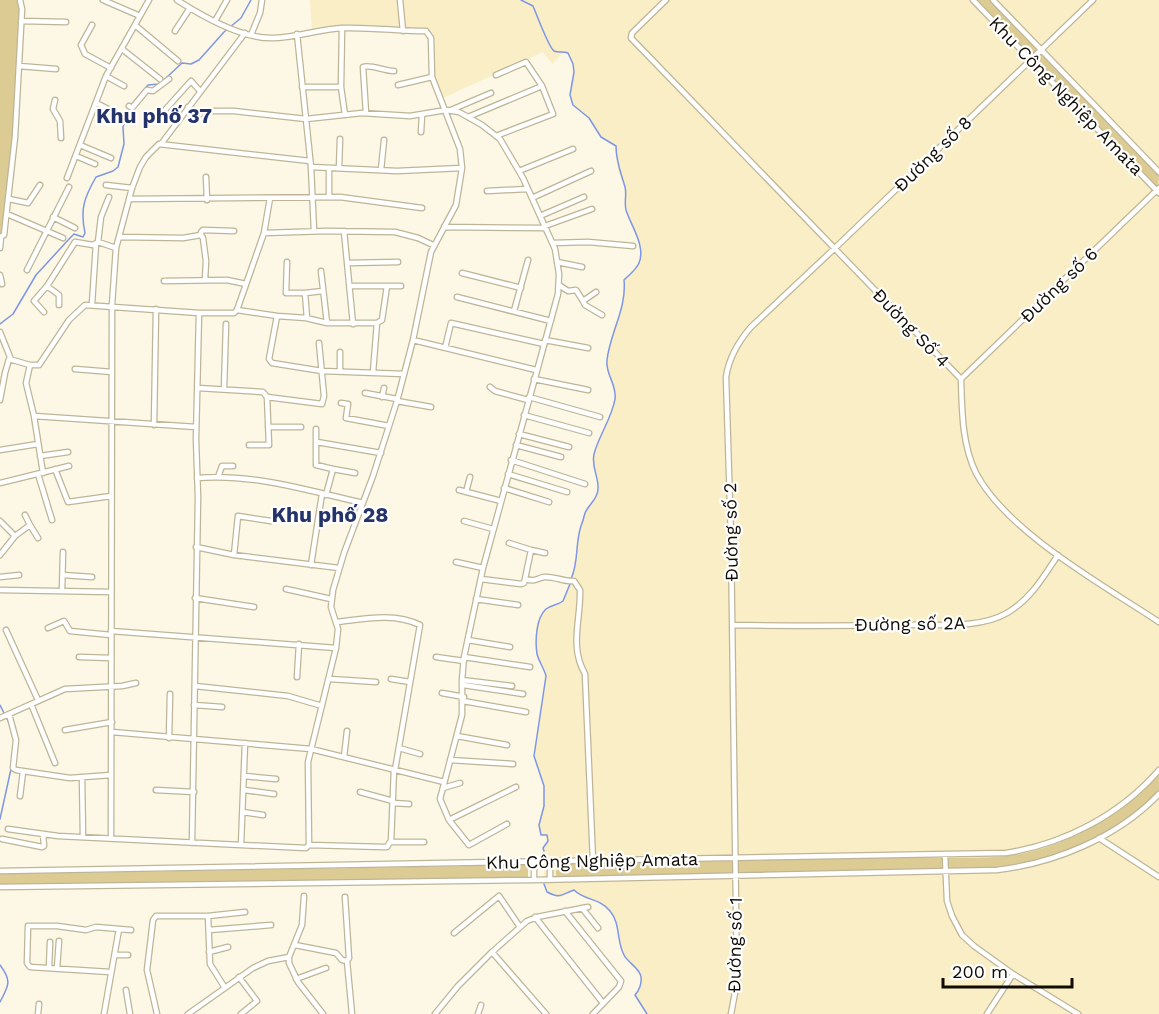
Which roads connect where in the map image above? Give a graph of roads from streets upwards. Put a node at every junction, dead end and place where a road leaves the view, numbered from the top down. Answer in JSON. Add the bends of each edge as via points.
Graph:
{"nodes":[{"id":1,"x":20,"y":0,"type":"edge"},
{"id":2,"x":103,"y":0,"type":"edge"},
{"id":3,"x":149,"y":0,"type":"edge"},
{"id":4,"x":177,"y":0,"type":"edge"},
{"id":5,"x":227,"y":0,"type":"edge"},
{"id":6,"x":262,"y":0,"type":"edge"},
{"id":7,"x":400,"y":0,"type":"edge"},
{"id":8,"x":666,"y":0,"type":"edge"},
{"id":9,"x":973,"y":0,"type":"edge"},
{"id":10,"x":993,"y":0,"type":"edge"},
{"id":11,"x":1093,"y":0,"type":"edge"},
{"id":12,"x":190,"y":8,"type":"junction"},
{"id":13,"x":140,"y":16,"type":"junction"},
{"id":14,"x":21,"y":21,"type":"junction"},
{"id":15,"x":215,"y":21,"type":"junction"},
{"id":16,"x":66,"y":22,"type":"dead end"},
{"id":17,"x":92,"y":25,"type":"dead end"},
{"id":18,"x":135,"y":25,"type":"junction"},
{"id":19,"x":342,"y":28,"type":"junction"},
{"id":20,"x":175,"y":31,"type":"dead end"},
{"id":21,"x":402,"y":31,"type":"junction"},
{"id":22,"x":248,"y":34,"type":"junction"},
{"id":23,"x":297,"y":34,"type":"junction"},
{"id":24,"x":122,"y":49,"type":"junction"},
{"id":25,"x":1042,"y":50,"type":"junction"},
{"id":26,"x":1031,"y":60,"type":"junction"},
{"id":27,"x":178,"y":61,"type":"dead end"},
{"id":28,"x":19,"y":66,"type":"junction"},
{"id":29,"x":111,"y":68,"type":"junction"},
{"id":30,"x":56,"y":69,"type":"dead end"},
{"id":31,"x":394,"y":71,"type":"dead end"},
{"id":32,"x":496,"y":75,"type":"dead end"},
{"id":33,"x":106,"y":76,"type":"junction"},
{"id":34,"x":432,"y":77,"type":"junction"},
{"id":35,"x":160,"y":79,"type":"dead end"},
{"id":36,"x":170,"y":79,"type":"dead end"},
{"id":37,"x":398,"y":85,"type":"dead end"},
{"id":38,"x":124,"y":86,"type":"dead end"},
{"id":39,"x":542,"y":86,"type":"junction"},
{"id":40,"x":302,"y":87,"type":"junction"},
{"id":41,"x":341,"y":87,"type":"junction"},
{"id":42,"x":200,"y":91,"type":"junction"},
{"id":43,"x":491,"y":93,"type":"dead end"},
{"id":44,"x":55,"y":100,"type":"dead end"},
{"id":45,"x":96,"y":103,"type":"junction"},
{"id":46,"x":130,"y":107,"type":"dead end"},
{"id":47,"x":188,"y":107,"type":"junction"},
{"id":48,"x":165,"y":110,"type":"dead end"},
{"id":49,"x":449,"y":110,"type":"junction"},
{"id":50,"x":208,"y":111,"type":"dead end"},
{"id":51,"x":366,"y":113,"type":"junction"},
{"id":52,"x":200,"y":114,"type":"dead end"},
{"id":53,"x":345,"y":115,"type":"junction"},
{"id":54,"x":422,"y":115,"type":"junction"},
{"id":55,"x":122,"y":116,"type":"dead end"},
{"id":56,"x":468,"y":117,"type":"junction"},
{"id":57,"x":306,"y":119,"type":"junction"},
{"id":58,"x":421,"y":132,"type":"dead end"},
{"id":59,"x":496,"y":136,"type":"junction"},
{"id":60,"x":61,"y":138,"type":"dead end"},
{"id":61,"x":340,"y":139,"type":"dead end"},
{"id":62,"x":384,"y":140,"type":"dead end"},
{"id":63,"x":161,"y":144,"type":"junction"},
{"id":64,"x":80,"y":145,"type":"junction"},
{"id":65,"x":573,"y":148,"type":"dead end"},
{"id":66,"x":76,"y":156,"type":"junction"},
{"id":67,"x":111,"y":158,"type":"dead end"},
{"id":68,"x":310,"y":160,"type":"junction"},
{"id":69,"x":95,"y":164,"type":"dead end"},
{"id":70,"x":311,"y":167,"type":"junction"},
{"id":71,"x":329,"y":168,"type":"junction"},
{"id":72,"x":339,"y":168,"type":"junction"},
{"id":73,"x":462,"y":168,"type":"junction"},
{"id":74,"x":381,"y":170,"type":"junction"},
{"id":75,"x":519,"y":171,"type":"junction"},
{"id":76,"x":591,"y":171,"type":"dead end"},
{"id":77,"x":1159,"y":172,"type":"edge"},
{"id":78,"x":206,"y":177,"type":"dead end"},
{"id":79,"x":67,"y":178,"type":"dead end"},
{"id":80,"x":40,"y":185,"type":"dead end"},
{"id":81,"x":106,"y":185,"type":"dead end"},
{"id":82,"x":69,"y":187,"type":"dead end"},
{"id":83,"x":132,"y":188,"type":"junction"},
{"id":84,"x":527,"y":189,"type":"junction"},
{"id":85,"x":488,"y":191,"type":"dead end"},
{"id":86,"x":1158,"y":191,"type":"edge"},
{"id":87,"x":109,"y":197,"type":"dead end"},
{"id":88,"x":311,"y":197,"type":"junction"},
{"id":89,"x":329,"y":197,"type":"junction"},
{"id":90,"x":584,"y":197,"type":"dead end"},
{"id":91,"x":270,"y":198,"type":"junction"},
{"id":92,"x":532,"y":198,"type":"junction"},
{"id":93,"x":9,"y":199,"type":"junction"},
{"id":94,"x":129,"y":200,"type":"junction"},
{"id":95,"x":207,"y":200,"type":"junction"},
{"id":96,"x":422,"y":208,"type":"dead end"},
{"id":97,"x":592,"y":209,"type":"dead end"},
{"id":98,"x":7,"y":214,"type":"junction"},
{"id":99,"x":540,"y":216,"type":"junction"},
{"id":100,"x":52,"y":217,"type":"junction"},
{"id":101,"x":444,"y":227,"type":"junction"},
{"id":102,"x":545,"y":227,"type":"junction"},
{"id":103,"x":75,"y":228,"type":"dead end"},
{"id":104,"x":46,"y":230,"type":"junction"},
{"id":105,"x":234,"y":231,"type":"dead end"},
{"id":106,"x":314,"y":231,"type":"junction"},
{"id":107,"x":344,"y":231,"type":"junction"},
{"id":108,"x":264,"y":233,"type":"junction"},
{"id":109,"x":201,"y":235,"type":"junction"},
{"id":110,"x":0,"y":237,"type":"edge"},
{"id":111,"x":120,"y":237,"type":"junction"},
{"id":112,"x":63,"y":238,"type":"dead end"},
{"id":113,"x":97,"y":243,"type":"junction"},
{"id":114,"x":552,"y":243,"type":"junction"},
{"id":115,"x":433,"y":245,"type":"junction"},
{"id":116,"x":633,"y":246,"type":"dead end"},
{"id":117,"x":0,"y":248,"type":"edge"},
{"id":118,"x":117,"y":248,"type":"junction"},
{"id":119,"x":835,"y":248,"type":"junction"},
{"id":120,"x":528,"y":260,"type":"dead end"},
{"id":121,"x":287,"y":262,"type":"dead end"},
{"id":122,"x":398,"y":262,"type":"dead end"},
{"id":123,"x":557,"y":262,"type":"junction"},
{"id":124,"x":348,"y":263,"type":"junction"},
{"id":125,"x":582,"y":267,"type":"dead end"},
{"id":126,"x":27,"y":270,"type":"dead end"},
{"id":127,"x":321,"y":271,"type":"dead end"},
{"id":128,"x":462,"y":273,"type":"dead end"},
{"id":129,"x":0,"y":275,"type":"edge"},
{"id":130,"x":205,"y":280,"type":"junction"},
{"id":131,"x":164,"y":281,"type":"dead end"},
{"id":132,"x":2,"y":284,"type":"dead end"},
{"id":133,"x":246,"y":284,"type":"junction"},
{"id":134,"x":559,"y":285,"type":"junction"},
{"id":135,"x":47,"y":286,"type":"junction"},
{"id":136,"x":350,"y":286,"type":"junction"},
{"id":137,"x":387,"y":286,"type":"junction"},
{"id":138,"x":401,"y":286,"type":"dead end"},
{"id":139,"x":521,"y":288,"type":"junction"},
{"id":140,"x":322,"y":291,"type":"junction"},
{"id":141,"x":596,"y":292,"type":"dead end"},
{"id":142,"x":305,"y":293,"type":"junction"},
{"id":143,"x":457,"y":297,"type":"dead end"},
{"id":144,"x":583,"y":301,"type":"junction"},
{"id":145,"x":92,"y":304,"type":"junction"},
{"id":146,"x":59,"y":305,"type":"dead end"},
{"id":147,"x":112,"y":305,"type":"junction"},
{"id":148,"x":156,"y":309,"type":"junction"},
{"id":149,"x":237,"y":310,"type":"junction"},
{"id":150,"x":514,"y":311,"type":"junction"},
{"id":151,"x":44,"y":312,"type":"dead end"},
{"id":152,"x":199,"y":313,"type":"junction"},
{"id":153,"x":602,"y":315,"type":"dead end"},
{"id":154,"x":277,"y":316,"type":"junction"},
{"id":155,"x":307,"y":318,"type":"junction"},
{"id":156,"x":551,"y":321,"type":"junction"},
{"id":157,"x":327,"y":323,"type":"junction"},
{"id":158,"x":377,"y":323,"type":"junction"},
{"id":159,"x":226,"y":324,"type":"dead end"},
{"id":160,"x":353,"y":324,"type":"junction"},
{"id":161,"x":0,"y":332,"type":"edge"},
{"id":162,"x":413,"y":340,"type":"junction"},
{"id":163,"x":544,"y":342,"type":"junction"},
{"id":164,"x":320,"y":343,"type":"dead end"},
{"id":165,"x":445,"y":348,"type":"junction"},
{"id":166,"x":588,"y":348,"type":"dead end"},
{"id":167,"x":340,"y":352,"type":"dead end"},
{"id":168,"x":10,"y":357,"type":"dead end"},
{"id":169,"x":30,"y":364,"type":"junction"},
{"id":170,"x":75,"y":369,"type":"dead end"},
{"id":171,"x":536,"y":370,"type":"junction"},
{"id":172,"x":322,"y":371,"type":"junction"},
{"id":173,"x":340,"y":371,"type":"junction"},
{"id":174,"x":112,"y":372,"type":"junction"},
{"id":175,"x":373,"y":372,"type":"junction"},
{"id":176,"x":404,"y":374,"type":"junction"},
{"id":177,"x":534,"y":379,"type":"junction"},
{"id":178,"x":961,"y":380,"type":"junction"},
{"id":179,"x":490,"y":387,"type":"dead end"},
{"id":180,"x":198,"y":388,"type":"junction"},
{"id":181,"x":384,"y":388,"type":"dead end"},
{"id":182,"x":224,"y":389,"type":"junction"},
{"id":183,"x":588,"y":390,"type":"dead end"},
{"id":184,"x":365,"y":393,"type":"dead end"},
{"id":185,"x":382,"y":396,"type":"junction"},
{"id":186,"x":267,"y":397,"type":"junction"},
{"id":187,"x":529,"y":398,"type":"junction"},
{"id":188,"x":0,"y":400,"type":"edge"},
{"id":189,"x":397,"y":400,"type":"junction"},
{"id":190,"x":341,"y":403,"type":"dead end"},
{"id":191,"x":430,"y":407,"type":"dead end"},
{"id":192,"x":524,"y":415,"type":"junction"},
{"id":193,"x":34,"y":416,"type":"junction"},
{"id":194,"x":600,"y":417,"type":"dead end"},
{"id":195,"x":112,"y":422,"type":"junction"},
{"id":196,"x":154,"y":425,"type":"junction"},
{"id":197,"x":389,"y":426,"type":"junction"},
{"id":198,"x":196,"y":427,"type":"junction"},
{"id":199,"x":268,"y":427,"type":"junction"},
{"id":200,"x":301,"y":427,"type":"dead end"},
{"id":201,"x":316,"y":429,"type":"dead end"},
{"id":202,"x":589,"y":433,"type":"dead end"},
{"id":203,"x":519,"y":434,"type":"junction"},
{"id":204,"x":317,"y":442,"type":"junction"},
{"id":205,"x":38,"y":444,"type":"junction"},
{"id":206,"x":249,"y":445,"type":"dead end"},
{"id":207,"x":516,"y":445,"type":"junction"},
{"id":208,"x":569,"y":447,"type":"dead end"},
{"id":209,"x":0,"y":450,"type":"edge"},
{"id":210,"x":68,"y":452,"type":"dead end"},
{"id":211,"x":381,"y":453,"type":"junction"},
{"id":212,"x":40,"y":456,"type":"junction"},
{"id":213,"x":561,"y":457,"type":"dead end"},
{"id":214,"x":512,"y":460,"type":"junction"},
{"id":215,"x":69,"y":466,"type":"dead end"},
{"id":216,"x":233,"y":466,"type":"dead end"},
{"id":217,"x":333,"y":469,"type":"junction"},
{"id":218,"x":55,"y":470,"type":"junction"},
{"id":219,"x":41,"y":473,"type":"junction"},
{"id":220,"x":355,"y":473,"type":"dead end"},
{"id":221,"x":508,"y":474,"type":"junction"},
{"id":222,"x":218,"y":477,"type":"junction"},
{"id":223,"x":470,"y":477,"type":"dead end"},
{"id":224,"x":197,"y":478,"type":"junction"},
{"id":225,"x":0,"y":483,"type":"edge"},
{"id":226,"x":585,"y":484,"type":"dead end"},
{"id":227,"x":504,"y":488,"type":"junction"},
{"id":228,"x":459,"y":490,"type":"dead end"},
{"id":229,"x":466,"y":492,"type":"junction"},
{"id":230,"x":567,"y":492,"type":"dead end"},
{"id":231,"x":324,"y":494,"type":"junction"},
{"id":232,"x":111,"y":496,"type":"junction"},
{"id":233,"x":501,"y":501,"type":"junction"},
{"id":234,"x":549,"y":502,"type":"dead end"},
{"id":235,"x":363,"y":503,"type":"junction"},
{"id":236,"x":25,"y":515,"type":"dead end"},
{"id":237,"x":52,"y":520,"type":"dead end"},
{"id":238,"x":0,"y":521,"type":"edge"},
{"id":239,"x":271,"y":521,"type":"dead end"},
{"id":240,"x":464,"y":521,"type":"dead end"},
{"id":241,"x":30,"y":525,"type":"junction"},
{"id":242,"x":493,"y":529,"type":"junction"},
{"id":243,"x":15,"y":536,"type":"junction"},
{"id":244,"x":38,"y":538,"type":"dead end"},
{"id":245,"x":509,"y":543,"type":"dead end"},
{"id":246,"x":196,"y":547,"type":"junction"},
{"id":247,"x":531,"y":550,"type":"junction"},
{"id":248,"x":63,"y":552,"type":"dead end"},
{"id":249,"x":545,"y":553,"type":"dead end"},
{"id":250,"x":0,"y":555,"type":"edge"},
{"id":251,"x":234,"y":555,"type":"junction"},
{"id":252,"x":1058,"y":555,"type":"junction"},
{"id":253,"x":456,"y":562,"type":"dead end"},
{"id":254,"x":311,"y":565,"type":"junction"},
{"id":255,"x":339,"y":568,"type":"junction"},
{"id":256,"x":483,"y":568,"type":"junction"},
{"id":257,"x":63,"y":574,"type":"junction"},
{"id":258,"x":19,"y":575,"type":"dead end"},
{"id":259,"x":0,"y":577,"type":"edge"},
{"id":260,"x":92,"y":577,"type":"dead end"},
{"id":261,"x":481,"y":579,"type":"junction"},
{"id":262,"x":525,"y":579,"type":"junction"},
{"id":263,"x":286,"y":589,"type":"dead end"},
{"id":264,"x":0,"y":590,"type":"edge"},
{"id":265,"x":62,"y":591,"type":"junction"},
{"id":266,"x":111,"y":592,"type":"junction"},
{"id":267,"x":195,"y":598,"type":"junction"},
{"id":268,"x":331,"y":599,"type":"junction"},
{"id":269,"x":476,"y":599,"type":"junction"},
{"id":270,"x":518,"y":605,"type":"dead end"},
{"id":271,"x":254,"y":607,"type":"dead end"},
{"id":272,"x":336,"y":622,"type":"junction"},
{"id":273,"x":1159,"y":622,"type":"edge"},
{"id":274,"x":733,"y":625,"type":"junction"},
{"id":275,"x":48,"y":628,"type":"dead end"},
{"id":276,"x":6,"y":630,"type":"dead end"},
{"id":277,"x":111,"y":633,"type":"junction"},
{"id":278,"x":195,"y":637,"type":"junction"},
{"id":279,"x":468,"y":640,"type":"junction"},
{"id":280,"x":299,"y":644,"type":"junction"},
{"id":281,"x":510,"y":647,"type":"dead end"},
{"id":282,"x":336,"y":648,"type":"junction"},
{"id":283,"x":79,"y":657,"type":"dead end"},
{"id":284,"x":436,"y":657,"type":"dead end"},
{"id":285,"x":111,"y":658,"type":"junction"},
{"id":286,"x":464,"y":659,"type":"junction"},
{"id":287,"x":530,"y":667,"type":"dead end"},
{"id":288,"x":297,"y":677,"type":"dead end"},
{"id":289,"x":330,"y":679,"type":"junction"},
{"id":290,"x":391,"y":679,"type":"dead end"},
{"id":291,"x":376,"y":682,"type":"dead end"},
{"id":292,"x":410,"y":682,"type":"junction"},
{"id":293,"x":462,"y":682,"type":"junction"},
{"id":294,"x":136,"y":683,"type":"dead end"},
{"id":295,"x":111,"y":686,"type":"junction"},
{"id":296,"x":195,"y":686,"type":"junction"},
{"id":297,"x":512,"y":686,"type":"dead end"},
{"id":298,"x":442,"y":693,"type":"dead end"},
{"id":299,"x":170,"y":694,"type":"dead end"},
{"id":300,"x":523,"y":694,"type":"dead end"},
{"id":301,"x":464,"y":699,"type":"junction"},
{"id":302,"x":38,"y":700,"type":"junction"},
{"id":303,"x":31,"y":704,"type":"junction"},
{"id":304,"x":194,"y":705,"type":"junction"},
{"id":305,"x":322,"y":706,"type":"junction"},
{"id":306,"x":222,"y":707,"type":"dead end"},
{"id":307,"x":526,"y":712,"type":"dead end"},
{"id":308,"x":9,"y":714,"type":"junction"},
{"id":309,"x":0,"y":718,"type":"edge"},
{"id":310,"x":111,"y":722,"type":"junction"},
{"id":311,"x":64,"y":730,"type":"dead end"},
{"id":312,"x":347,"y":731,"type":"dead end"},
{"id":313,"x":112,"y":732,"type":"junction"},
{"id":314,"x":457,"y":736,"type":"junction"},
{"id":315,"x":169,"y":738,"type":"junction"},
{"id":316,"x":194,"y":740,"type":"junction"},
{"id":317,"x":245,"y":743,"type":"junction"},
{"id":318,"x":507,"y":745,"type":"dead end"},
{"id":319,"x":399,"y":748,"type":"junction"},
{"id":320,"x":311,"y":749,"type":"junction"},
{"id":321,"x":420,"y":754,"type":"dead end"},
{"id":322,"x":344,"y":757,"type":"junction"},
{"id":323,"x":450,"y":760,"type":"junction"},
{"id":324,"x":55,"y":763,"type":"dead end"},
{"id":325,"x":513,"y":764,"type":"dead end"},
{"id":326,"x":394,"y":769,"type":"junction"},
{"id":327,"x":1159,"y":770,"type":"edge"},
{"id":328,"x":23,"y":772,"type":"junction"},
{"id":329,"x":111,"y":775,"type":"junction"},
{"id":330,"x":244,"y":776,"type":"junction"},
{"id":331,"x":82,"y":777,"type":"junction"},
{"id":332,"x":276,"y":779,"type":"dead end"},
{"id":333,"x":460,"y":783,"type":"dead end"},
{"id":334,"x":443,"y":785,"type":"junction"},
{"id":335,"x":516,"y":786,"type":"dead end"},
{"id":336,"x":156,"y":789,"type":"dead end"},
{"id":337,"x":244,"y":790,"type":"junction"},
{"id":338,"x":194,"y":792,"type":"junction"},
{"id":339,"x":360,"y":792,"type":"dead end"},
{"id":340,"x":274,"y":794,"type":"dead end"},
{"id":341,"x":1159,"y":794,"type":"edge"},
{"id":342,"x":20,"y":796,"type":"dead end"},
{"id":343,"x":393,"y":802,"type":"junction"},
{"id":344,"x":409,"y":804,"type":"dead end"},
{"id":345,"x":243,"y":812,"type":"junction"},
{"id":346,"x":263,"y":814,"type":"dead end"},
{"id":347,"x":449,"y":820,"type":"junction"},
{"id":348,"x":507,"y":824,"type":"dead end"},
{"id":349,"x":8,"y":829,"type":"dead end"},
{"id":350,"x":44,"y":834,"type":"junction"},
{"id":351,"x":83,"y":837,"type":"junction"},
{"id":352,"x":111,"y":838,"type":"junction"},
{"id":353,"x":1099,"y":838,"type":"junction"},
{"id":354,"x":2,"y":839,"type":"dead end"},
{"id":355,"x":391,"y":842,"type":"junction"},
{"id":356,"x":424,"y":842,"type":"dead end"},
{"id":357,"x":192,"y":843,"type":"junction"},
{"id":358,"x":241,"y":845,"type":"junction"},
{"id":359,"x":309,"y":845,"type":"junction"},
{"id":360,"x":945,"y":855,"type":"junction"},
{"id":361,"x":735,"y":859,"type":"junction"},
{"id":362,"x":593,"y":861,"type":"junction"},
{"id":363,"x":534,"y":862,"type":"junction"},
{"id":364,"x":550,"y":862,"type":"junction"},
{"id":365,"x":946,"y":871,"type":"junction"},
{"id":366,"x":0,"y":872,"type":"edge"},
{"id":367,"x":736,"y":876,"type":"junction"},
{"id":368,"x":1159,"y":876,"type":"edge"},
{"id":369,"x":534,"y":880,"type":"junction"},
{"id":370,"x":550,"y":880,"type":"junction"},
{"id":371,"x":0,"y":887,"type":"edge"},
{"id":372,"x":304,"y":896,"type":"dead end"},
{"id":373,"x":345,"y":897,"type":"dead end"},
{"id":374,"x":566,"y":911,"type":"junction"},
{"id":375,"x":245,"y":912,"type":"dead end"},
{"id":376,"x":208,"y":916,"type":"junction"},
{"id":377,"x":535,"y":917,"type":"junction"},
{"id":378,"x":271,"y":925,"type":"dead end"},
{"id":379,"x":520,"y":927,"type":"junction"},
{"id":380,"x":598,"y":928,"type":"dead end"},
{"id":381,"x":119,"y":929,"type":"junction"},
{"id":382,"x":131,"y":930,"type":"dead end"},
{"id":383,"x":208,"y":930,"type":"junction"},
{"id":384,"x":454,"y":933,"type":"dead end"},
{"id":385,"x":59,"y":941,"type":"dead end"},
{"id":386,"x":50,"y":942,"type":"dead end"},
{"id":387,"x":295,"y":945,"type":"junction"},
{"id":388,"x":228,"y":947,"type":"dead end"},
{"id":389,"x":209,"y":952,"type":"junction"},
{"id":390,"x":492,"y":952,"type":"junction"},
{"id":391,"x":115,"y":955,"type":"junction"},
{"id":392,"x":128,"y":955,"type":"dead end"},
{"id":393,"x":289,"y":957,"type":"junction"},
{"id":394,"x":347,"y":961,"type":"junction"},
{"id":395,"x":49,"y":968,"type":"junction"},
{"id":396,"x":57,"y":968,"type":"junction"},
{"id":397,"x":326,"y":968,"type":"dead end"},
{"id":398,"x":110,"y":972,"type":"junction"},
{"id":399,"x":1013,"y":974,"type":"junction"},
{"id":400,"x":239,"y":977,"type":"junction"},
{"id":401,"x":296,"y":979,"type":"junction"},
{"id":402,"x":225,"y":988,"type":"junction"},
{"id":403,"x":126,"y":990,"type":"dead end"},
{"id":404,"x":603,"y":1003,"type":"junction"},
{"id":405,"x":39,"y":1004,"type":"dead end"},
{"id":406,"x":481,"y":1005,"type":"dead end"},
{"id":407,"x":38,"y":1014,"type":"edge"},
{"id":408,"x":104,"y":1014,"type":"edge"},
{"id":409,"x":130,"y":1014,"type":"edge"},
{"id":410,"x":157,"y":1014,"type":"edge"},
{"id":411,"x":188,"y":1014,"type":"edge"},
{"id":412,"x":241,"y":1014,"type":"edge"},
{"id":413,"x":323,"y":1014,"type":"edge"},
{"id":414,"x":352,"y":1014,"type":"edge"},
{"id":415,"x":435,"y":1014,"type":"edge"},
{"id":416,"x":478,"y":1014,"type":"edge"},
{"id":417,"x":546,"y":1014,"type":"edge"},
{"id":418,"x":593,"y":1014,"type":"edge"},
{"id":419,"x":731,"y":1014,"type":"edge"},
{"id":420,"x":987,"y":1014,"type":"edge"},
{"id":421,"x":1078,"y":1014,"type":"edge"}],
"edges":[{"from":1,"to":14,"type":"street"},
{"from":2,"to":13,"type":"street"},
{"from":3,"to":13,"type":"street"},
{"from":4,"to":12,"type":"street"},
{"from":5,"to":15,"type":"street"},
{"from":6,"to":22,"type":"street","via":[[260,13]]},
{"from":7,"to":21,"type":"street"},
{"from":8,"to":119,"type":"street","name":"Đường Số 4","via":[[630,37]]},
{"from":9,"to":26,"type":"street","name":"Khu Công Nghiệp Amata"},
{"from":10,"to":25,"type":"street","name":"Khu Công Nghiệp Amata"},
{"from":11,"to":25,"type":"street","name":"Đường số 8"},
{"from":12,"to":15,"type":"street"},
{"from":12,"to":20,"type":"street"},
{"from":13,"to":18,"type":"street"},
{"from":14,"to":16,"type":"street"},
{"from":14,"to":28,"type":"street"},
{"from":15,"to":22,"type":"street"},
{"from":17,"to":29,"type":"street","via":[[82,50]]},
{"from":18,"to":24,"type":"street"},
{"from":18,"to":27,"type":"street"},
{"from":19,"to":21,"type":"street"},
{"from":19,"to":23,"type":"street"},
{"from":19,"to":41,"type":"street"},
{"from":21,"to":34,"type":"street","via":[[430,34]]},
{"from":22,"to":23,"type":"street","via":[[274,39]]},
{"from":22,"to":42,"type":"street"},
{"from":23,"to":40,"type":"street"},
{"from":24,"to":29,"type":"street"},
{"from":24,"to":35,"type":"street"},
{"from":25,"to":26,"type":"street","name":"Đường số 8"},
{"from":25,"to":77,"type":"street","name":"Khu Công Nghiệp Amata"},
{"from":26,"to":86,"type":"street","name":"Khu Công Nghiệp Amata"},
{"from":26,"to":119,"type":"street","name":"Đường số 8"},
{"from":28,"to":30,"type":"street"},
{"from":28,"to":93,"type":"street"},
{"from":29,"to":33,"type":"street"},
{"from":31,"to":51,"type":"street","via":[[363,67]]},
{"from":32,"to":39,"type":"street","via":[[526,62]]},
{"from":33,"to":38,"type":"street"},
{"from":33,"to":45,"type":"street"},
{"from":34,"to":37,"type":"street"},
{"from":34,"to":49,"type":"street"},
{"from":36,"to":46,"type":"street","via":[[153,91],[147,90]]},
{"from":39,"to":56,"type":"street"},
{"from":39,"to":59,"type":"street","via":[[553,114]]},
{"from":40,"to":41,"type":"street"},
{"from":40,"to":57,"type":"street"},
{"from":41,"to":53,"type":"street"},
{"from":42,"to":47,"type":"street"},
{"from":42,"to":48,"type":"street","via":[[191,81]]},
{"from":43,"to":49,"type":"street"},
{"from":44,"to":60,"type":"street","via":[[53,109],[60,121]]},
{"from":45,"to":55,"type":"street"},
{"from":45,"to":64,"type":"street"},
{"from":47,"to":52,"type":"street"},
{"from":47,"to":63,"type":"street"},
{"from":49,"to":54,"type":"street"},
{"from":49,"to":56,"type":"street"},
{"from":49,"to":73,"type":"street"},
{"from":50,"to":57,"type":"street"},
{"from":51,"to":53,"type":"street"},
{"from":51,"to":54,"type":"street"},
{"from":53,"to":57,"type":"street"},
{"from":54,"to":58,"type":"street"},
{"from":56,"to":59,"type":"street"},
{"from":57,"to":68,"type":"street"},
{"from":59,"to":75,"type":"street"},
{"from":61,"to":72,"type":"street"},
{"from":62,"to":74,"type":"street"},
{"from":63,"to":68,"type":"street"},
{"from":63,"to":83,"type":"street","via":[[146,157]]},
{"from":64,"to":66,"type":"street"},
{"from":64,"to":67,"type":"street"},
{"from":65,"to":75,"type":"street"},
{"from":66,"to":69,"type":"street"},
{"from":66,"to":79,"type":"street"},
{"from":68,"to":70,"type":"street"},
{"from":70,"to":71,"type":"street"},
{"from":70,"to":88,"type":"street"},
{"from":71,"to":72,"type":"street"},
{"from":71,"to":89,"type":"street"},
{"from":72,"to":74,"type":"street"},
{"from":73,"to":74,"type":"street"},
{"from":73,"to":101,"type":"street","via":[[456,205]]},
{"from":75,"to":84,"type":"street"},
{"from":76,"to":92,"type":"street"},
{"from":78,"to":95,"type":"street"},
{"from":80,"to":93,"type":"street","via":[[28,203]]},
{"from":81,"to":83,"type":"street"},
{"from":82,"to":100,"type":"street"},
{"from":83,"to":94,"type":"street"},
{"from":84,"to":85,"type":"street"},
{"from":84,"to":92,"type":"street"},
{"from":86,"to":178,"type":"street","name":"Đường số 6"},
{"from":87,"to":113,"type":"street"},
{"from":88,"to":89,"type":"street"},
{"from":88,"to":91,"type":"street"},
{"from":88,"to":106,"type":"street"},
{"from":89,"to":96,"type":"street"},
{"from":90,"to":99,"type":"street"},
{"from":91,"to":95,"type":"street"},
{"from":91,"to":108,"type":"street"},
{"from":92,"to":99,"type":"street"},
{"from":93,"to":98,"type":"street"},
{"from":94,"to":95,"type":"street"},
{"from":94,"to":111,"type":"street"},
{"from":97,"to":102,"type":"street"},
{"from":98,"to":104,"type":"street"},
{"from":98,"to":110,"type":"street","via":[[4,235]]},
{"from":99,"to":102,"type":"street"},
{"from":100,"to":103,"type":"street"},
{"from":100,"to":104,"type":"street"},
{"from":101,"to":102,"type":"street"},
{"from":101,"to":115,"type":"street"},
{"from":102,"to":114,"type":"street"},
{"from":104,"to":112,"type":"street"},
{"from":104,"to":126,"type":"street"},
{"from":105,"to":109,"type":"street","via":[[203,230]]},
{"from":106,"to":107,"type":"street"},
{"from":106,"to":108,"type":"street"},
{"from":107,"to":115,"type":"street","via":[[406,234]]},
{"from":107,"to":124,"type":"street"},
{"from":108,"to":133,"type":"street"},
{"from":109,"to":111,"type":"street"},
{"from":109,"to":130,"type":"street"},
{"from":110,"to":117,"type":"street"},
{"from":111,"to":118,"type":"street"},
{"from":113,"to":118,"type":"street"},
{"from":113,"to":135,"type":"street","via":[[75,242]]},
{"from":113,"to":145,"type":"street"},
{"from":114,"to":116,"type":"street"},
{"from":114,"to":123,"type":"street"},
{"from":115,"to":162,"type":"street"},
{"from":118,"to":147,"type":"street"},
{"from":119,"to":178,"type":"street","name":"Đường Số 4"},
{"from":119,"to":274,"type":"street","name":"Đường số 2","via":[[751,327],[735,348],[727,370]]},
{"from":120,"to":139,"type":"street"},
{"from":121,"to":142,"type":"street","via":[[286,293]]},
{"from":122,"to":124,"type":"street"},
{"from":123,"to":125,"type":"street"},
{"from":123,"to":134,"type":"street"},
{"from":124,"to":136,"type":"street"},
{"from":127,"to":140,"type":"street"},
{"from":128,"to":139,"type":"street"},
{"from":129,"to":132,"type":"street"},
{"from":130,"to":131,"type":"street"},
{"from":130,"to":133,"type":"street"},
{"from":133,"to":149,"type":"street"},
{"from":134,"to":144,"type":"street","via":[[568,291],[576,290]]},
{"from":134,"to":156,"type":"street"},
{"from":135,"to":146,"type":"street","via":[[59,295]]},
{"from":135,"to":151,"type":"street","via":[[34,302]]},
{"from":136,"to":137,"type":"street"},
{"from":136,"to":160,"type":"street"},
{"from":137,"to":138,"type":"street"},
{"from":137,"to":158,"type":"street","via":[[382,320]]},
{"from":139,"to":150,"type":"street"},
{"from":140,"to":142,"type":"street"},
{"from":140,"to":157,"type":"street"},
{"from":141,"to":144,"type":"street"},
{"from":142,"to":155,"type":"street"},
{"from":143,"to":150,"type":"street"},
{"from":144,"to":153,"type":"street"},
{"from":145,"to":147,"type":"street"},
{"from":145,"to":169,"type":"street","via":[[85,305],[69,320],[39,365]]},
{"from":147,"to":148,"type":"street"},
{"from":147,"to":174,"type":"street"},
{"from":148,"to":152,"type":"street"},
{"from":148,"to":196,"type":"street"},
{"from":149,"to":152,"type":"street","via":[[231,314]]},
{"from":149,"to":154,"type":"street"},
{"from":150,"to":156,"type":"street"},
{"from":152,"to":180,"type":"street"},
{"from":154,"to":155,"type":"street"},
{"from":154,"to":172,"type":"street","via":[[269,362]]},
{"from":155,"to":157,"type":"street"},
{"from":156,"to":163,"type":"street"},
{"from":157,"to":160,"type":"street"},
{"from":158,"to":160,"type":"street"},
{"from":158,"to":175,"type":"street"},
{"from":159,"to":182,"type":"street"},
{"from":161,"to":168,"type":"street"},
{"from":162,"to":165,"type":"street"},
{"from":162,"to":176,"type":"street"},
{"from":163,"to":165,"type":"street","via":[[450,323]]},
{"from":163,"to":166,"type":"street"},
{"from":163,"to":171,"type":"street"},
{"from":164,"to":172,"type":"street"},
{"from":165,"to":171,"type":"street"},
{"from":167,"to":173,"type":"street"},
{"from":169,"to":188,"type":"street","via":[[9,359]]},
{"from":169,"to":193,"type":"street","via":[[26,383]]},
{"from":170,"to":174,"type":"street"},
{"from":171,"to":177,"type":"street"},
{"from":172,"to":173,"type":"street"},
{"from":172,"to":186,"type":"street","via":[[322,404]]},
{"from":173,"to":175,"type":"street"},
{"from":174,"to":195,"type":"street"},
{"from":175,"to":176,"type":"street"},
{"from":176,"to":189,"type":"street"},
{"from":177,"to":183,"type":"street"},
{"from":177,"to":187,"type":"street"},
{"from":178,"to":252,"type":"street","name":"Đường Số 4","via":[[964,431],[976,473],[1004,512]]},
{"from":179,"to":187,"type":"street"},
{"from":180,"to":182,"type":"street"},
{"from":180,"to":198,"type":"street"},
{"from":181,"to":185,"type":"street"},
{"from":182,"to":186,"type":"street","via":[[263,392]]},
{"from":184,"to":185,"type":"street"},
{"from":185,"to":189,"type":"street"},
{"from":186,"to":199,"type":"street"},
{"from":187,"to":192,"type":"street"},
{"from":187,"to":194,"type":"street"},
{"from":189,"to":191,"type":"street"},
{"from":189,"to":197,"type":"street"},
{"from":190,"to":197,"type":"street","via":[[348,404],[346,418]]},
{"from":192,"to":202,"type":"street"},
{"from":192,"to":203,"type":"street"},
{"from":193,"to":195,"type":"street"},
{"from":193,"to":205,"type":"street"},
{"from":195,"to":196,"type":"street"},
{"from":195,"to":232,"type":"street"},
{"from":196,"to":198,"type":"street"},
{"from":197,"to":211,"type":"street"},
{"from":198,"to":224,"type":"street"},
{"from":199,"to":200,"type":"street"},
{"from":199,"to":206,"type":"street","via":[[268,446]]},
{"from":201,"to":204,"type":"street"},
{"from":203,"to":207,"type":"street"},
{"from":203,"to":208,"type":"street"},
{"from":204,"to":211,"type":"street"},
{"from":204,"to":217,"type":"street","via":[[316,465]]},
{"from":205,"to":209,"type":"street"},
{"from":205,"to":212,"type":"street"},
{"from":207,"to":213,"type":"street"},
{"from":207,"to":214,"type":"street"},
{"from":210,"to":212,"type":"street"},
{"from":211,"to":235,"type":"street"},
{"from":212,"to":219,"type":"street"},
{"from":214,"to":221,"type":"street"},
{"from":214,"to":226,"type":"street"},
{"from":215,"to":218,"type":"street"},
{"from":216,"to":222,"type":"street","via":[[223,465]]},
{"from":217,"to":220,"type":"street"},
{"from":217,"to":231,"type":"street"},
{"from":218,"to":219,"type":"street"},
{"from":218,"to":232,"type":"street","via":[[67,501]]},
{"from":219,"to":225,"type":"street"},
{"from":219,"to":237,"type":"street"},
{"from":221,"to":227,"type":"street"},
{"from":221,"to":230,"type":"street"},
{"from":222,"to":224,"type":"street"},
{"from":222,"to":231,"type":"street"},
{"from":223,"to":229,"type":"street"},
{"from":224,"to":246,"type":"street"},
{"from":227,"to":233,"type":"street"},
{"from":227,"to":234,"type":"street"},
{"from":228,"to":229,"type":"street"},
{"from":229,"to":233,"type":"street"},
{"from":231,"to":235,"type":"street"},
{"from":231,"to":254,"type":"street"},
{"from":232,"to":266,"type":"street"},
{"from":233,"to":242,"type":"street"},
{"from":235,"to":255,"type":"street"},
{"from":236,"to":241,"type":"street"},
{"from":238,"to":243,"type":"street"},
{"from":239,"to":251,"type":"street","via":[[238,516]]},
{"from":240,"to":242,"type":"street"},
{"from":241,"to":243,"type":"street"},
{"from":241,"to":244,"type":"street"},
{"from":242,"to":256,"type":"street"},
{"from":243,"to":250,"type":"street"},
{"from":245,"to":247,"type":"street"},
{"from":246,"to":251,"type":"street"},
{"from":246,"to":267,"type":"street"},
{"from":247,"to":249,"type":"street"},
{"from":247,"to":262,"type":"street"},
{"from":248,"to":257,"type":"street"},
{"from":251,"to":254,"type":"street"},
{"from":252,"to":273,"type":"street","name":"Đường Số 4"},
{"from":252,"to":274,"type":"street","name":"Đường số 2A","via":[[1035,590],[1021,603],[1008,613],[984,621],[872,626]]},
{"from":253,"to":256,"type":"street"},
{"from":254,"to":255,"type":"street"},
{"from":255,"to":268,"type":"street"},
{"from":256,"to":261,"type":"street"},
{"from":257,"to":260,"type":"street"},
{"from":257,"to":265,"type":"street"},
{"from":258,"to":259,"type":"street"},
{"from":261,"to":262,"type":"street","via":[[521,584]]},
{"from":261,"to":269,"type":"street"},
{"from":262,"to":362,"type":"street","via":[[536,581],[546,577],[571,582],[580,590],[575,643],[585,674]]},
{"from":263,"to":268,"type":"street"},
{"from":264,"to":265,"type":"street"},
{"from":265,"to":266,"type":"street"},
{"from":266,"to":277,"type":"street"},
{"from":267,"to":271,"type":"street"},
{"from":267,"to":278,"type":"street"},
{"from":268,"to":272,"type":"street"},
{"from":269,"to":270,"type":"street"},
{"from":269,"to":279,"type":"street"},
{"from":272,"to":282,"type":"street"},
{"from":272,"to":292,"type":"street","via":[[374,616],[418,623]]},
{"from":274,"to":361,"type":"street","name":"Đường số 2"},
{"from":275,"to":277,"type":"street","via":[[64,621],[70,631]]},
{"from":276,"to":302,"type":"street"},
{"from":277,"to":278,"type":"street"},
{"from":277,"to":285,"type":"street"},
{"from":278,"to":280,"type":"street"},
{"from":278,"to":296,"type":"street"},
{"from":279,"to":281,"type":"street"},
{"from":279,"to":286,"type":"street"},
{"from":280,"to":282,"type":"street"},
{"from":280,"to":288,"type":"street"},
{"from":282,"to":289,"type":"street"},
{"from":283,"to":285,"type":"street"},
{"from":284,"to":286,"type":"street"},
{"from":285,"to":295,"type":"street"},
{"from":286,"to":287,"type":"street"},
{"from":286,"to":293,"type":"street"},
{"from":289,"to":291,"type":"street"},
{"from":289,"to":305,"type":"street"},
{"from":290,"to":292,"type":"street"},
{"from":292,"to":319,"type":"street"},
{"from":293,"to":297,"type":"street"},
{"from":293,"to":300,"type":"street"},
{"from":293,"to":301,"type":"street"},
{"from":294,"to":295,"type":"street"},
{"from":295,"to":302,"type":"street","via":[[65,689]]},
{"from":295,"to":310,"type":"street"},
{"from":296,"to":304,"type":"street"},
{"from":296,"to":305,"type":"street","via":[[288,696]]},
{"from":298,"to":301,"type":"street"},
{"from":299,"to":315,"type":"street"},
{"from":301,"to":307,"type":"street"},
{"from":301,"to":314,"type":"street"},
{"from":302,"to":303,"type":"street"},
{"from":303,"to":308,"type":"street"},
{"from":303,"to":324,"type":"street"},
{"from":304,"to":306,"type":"street"},
{"from":304,"to":316,"type":"street"},
{"from":305,"to":320,"type":"street"},
{"from":308,"to":309,"type":"street"},
{"from":308,"to":328,"type":"street","via":[[16,740],[14,768]]},
{"from":310,"to":311,"type":"street"},
{"from":310,"to":313,"type":"street"},
{"from":312,"to":322,"type":"street"},
{"from":313,"to":315,"type":"street"},
{"from":313,"to":329,"type":"street"},
{"from":314,"to":318,"type":"street"},
{"from":314,"to":323,"type":"street"},
{"from":315,"to":316,"type":"street"},
{"from":316,"to":317,"type":"street"},
{"from":316,"to":338,"type":"street"},
{"from":317,"to":320,"type":"street"},
{"from":317,"to":330,"type":"street"},
{"from":319,"to":321,"type":"street"},
{"from":319,"to":326,"type":"street"},
{"from":320,"to":322,"type":"street"},
{"from":320,"to":359,"type":"street","via":[[307,778]]},
{"from":322,"to":326,"type":"street"},
{"from":323,"to":325,"type":"street"},
{"from":323,"to":334,"type":"street"},
{"from":326,"to":334,"type":"street"},
{"from":326,"to":343,"type":"street"},
{"from":327,"to":360,"type":"street","name":"Khu Công Nghiệp Amata","via":[[1093,824],[1050,843],[1006,853]]},
{"from":328,"to":331,"type":"street"},
{"from":328,"to":342,"type":"street"},
{"from":329,"to":331,"type":"street"},
{"from":329,"to":352,"type":"street"},
{"from":330,"to":332,"type":"street"},
{"from":330,"to":337,"type":"street"},
{"from":331,"to":351,"type":"street"},
{"from":333,"to":334,"type":"street"},
{"from":334,"to":347,"type":"street","via":[[440,799]]},
{"from":335,"to":347,"type":"street"},
{"from":336,"to":338,"type":"street"},
{"from":337,"to":340,"type":"street"},
{"from":337,"to":345,"type":"street"},
{"from":338,"to":357,"type":"street"},
{"from":339,"to":343,"type":"street"},
{"from":341,"to":353,"type":"street","name":"Khu Công Nghiệp Amata"},
{"from":343,"to":344,"type":"street"},
{"from":343,"to":355,"type":"street"},
{"from":345,"to":346,"type":"street"},
{"from":345,"to":358,"type":"street"},
{"from":347,"to":348,"type":"street","via":[[470,845]]},
{"from":349,"to":350,"type":"street"},
{"from":350,"to":351,"type":"street"},
{"from":350,"to":354,"type":"street","via":[[42,847]]},
{"from":351,"to":352,"type":"street"},
{"from":352,"to":357,"type":"street"},
{"from":353,"to":365,"type":"street","name":"Khu Công Nghiệp Amata","via":[[1037,863],[997,870]]},
{"from":353,"to":368,"type":"street"},
{"from":355,"to":356,"type":"street"},
{"from":355,"to":359,"type":"street","via":[[387,847]]},
{"from":357,"to":358,"type":"street"},
{"from":358,"to":359,"type":"street"},
{"from":360,"to":361,"type":"street","name":"Khu Công Nghiệp Amata"},
{"from":360,"to":365,"type":"street"},
{"from":361,"to":362,"type":"street","name":"Khu Công Nghiệp Amata"},
{"from":361,"to":367,"type":"street","name":"Đường số 1"},
{"from":362,"to":364,"type":"street","name":"Khu Công Nghiệp Amata"},
{"from":363,"to":364,"type":"street","name":"Khu Công Nghiệp Amata"},
{"from":363,"to":366,"type":"street","name":"Khu Công Nghiệp Amata"},
{"from":363,"to":369,"type":"street"},
{"from":364,"to":370,"type":"street"},
{"from":365,"to":367,"type":"street","name":"Khu Công Nghiệp Amata"},
{"from":365,"to":399,"type":"street","via":[[948,901],[959,931]]},
{"from":367,"to":370,"type":"street","name":"Khu Công Nghiệp Amata"},
{"from":367,"to":419,"type":"street","name":"Đường số 1","via":[[737,982]]},
{"from":369,"to":370,"type":"street","name":"Khu Công Nghiệp Amata"},
{"from":369,"to":371,"type":"street","name":"Khu Công Nghiệp Amata"},
{"from":372,"to":387,"type":"street","via":[[302,925]]},
{"from":373,"to":394,"type":"street"},
{"from":374,"to":377,"type":"street"},
{"from":374,"to":380,"type":"street","via":[[585,907]]},
{"from":374,"to":404,"type":"street","via":[[621,981]]},
{"from":375,"to":376,"type":"street"},
{"from":376,"to":383,"type":"street"},
{"from":376,"to":410,"type":"street","via":[[154,917],[147,970]]},
{"from":377,"to":379,"type":"street"},
{"from":377,"to":404,"type":"street"},
{"from":378,"to":383,"type":"street"},
{"from":379,"to":384,"type":"street","via":[[499,896]]},
{"from":379,"to":390,"type":"street"},
{"from":381,"to":382,"type":"street"},
{"from":381,"to":391,"type":"street"},
{"from":381,"to":395,"type":"street","via":[[28,926],[27,963],[30,967]]},
{"from":383,"to":389,"type":"street"},
{"from":385,"to":396,"type":"street"},
{"from":386,"to":395,"type":"street"},
{"from":387,"to":393,"type":"street"},
{"from":387,"to":394,"type":"street","via":[[336,953]]},
{"from":388,"to":389,"type":"street"},
{"from":389,"to":402,"type":"street","via":[[210,964]]},
{"from":390,"to":415,"type":"street"},
{"from":390,"to":417,"type":"street"},
{"from":391,"to":392,"type":"street"},
{"from":391,"to":398,"type":"street"},
{"from":393,"to":400,"type":"street","via":[[268,961]]},
{"from":393,"to":401,"type":"street"},
{"from":394,"to":414,"type":"street"},
{"from":395,"to":396,"type":"street"},
{"from":396,"to":398,"type":"street"},
{"from":397,"to":401,"type":"street"},
{"from":398,"to":408,"type":"street"},
{"from":399,"to":420,"type":"street"},
{"from":399,"to":421,"type":"street"},
{"from":400,"to":402,"type":"street"},
{"from":400,"to":412,"type":"street","via":[[257,1001]]},
{"from":401,"to":413,"type":"street"},
{"from":402,"to":411,"type":"street"},
{"from":403,"to":409,"type":"street"},
{"from":404,"to":418,"type":"street"},
{"from":405,"to":407,"type":"street"},
{"from":406,"to":416,"type":"street"}]}
